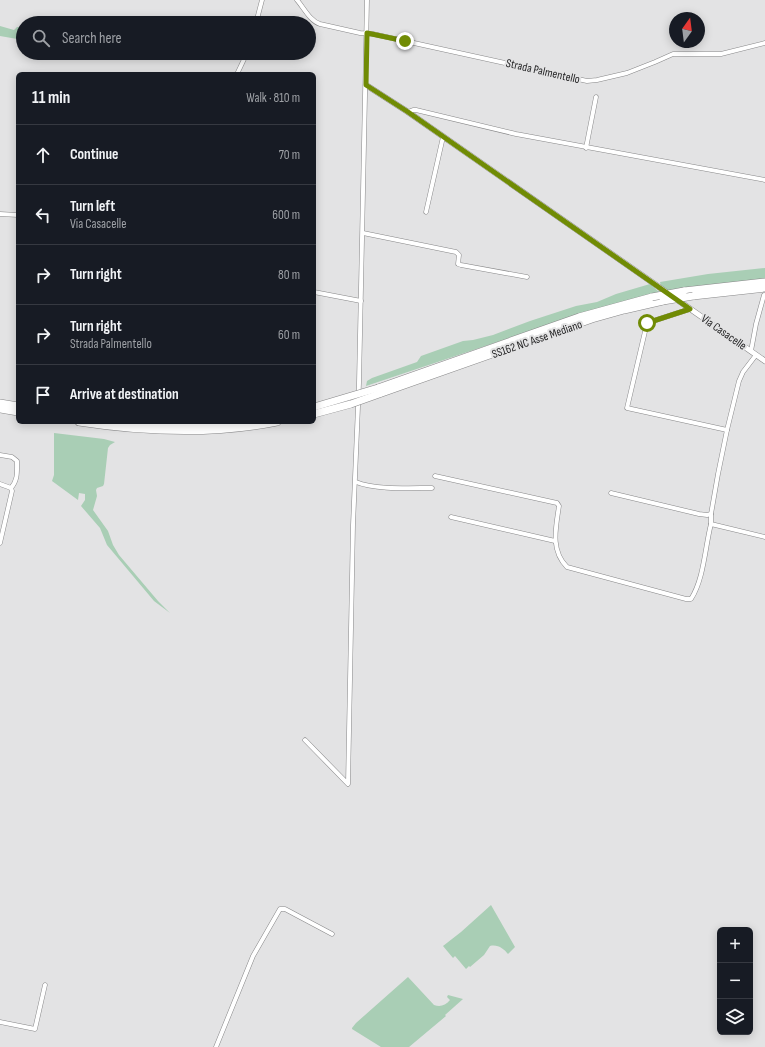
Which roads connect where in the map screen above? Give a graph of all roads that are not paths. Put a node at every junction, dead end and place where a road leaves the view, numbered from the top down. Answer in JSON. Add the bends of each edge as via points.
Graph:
{"nodes":[{"id":1,"x":262,"y":0,"type":"edge"},
{"id":2,"x":297,"y":0,"type":"edge"},
{"id":3,"x":367,"y":0,"type":"edge"},
{"id":4,"x":258,"y":16,"type":"edge"},
{"id":5,"x":310,"y":16,"type":"edge"},
{"id":6,"x":316,"y":23,"type":"edge"},
{"id":7,"x":367,"y":33,"type":"junction"},
{"id":8,"x":765,"y":43,"type":"edge"},
{"id":9,"x":244,"y":60,"type":"edge"},
{"id":10,"x":238,"y":72,"type":"edge"},
{"id":11,"x":366,"y":85,"type":"junction"},
{"id":12,"x":596,"y":97,"type":"dead end"},
{"id":13,"x":408,"y":112,"type":"junction"},
{"id":14,"x":443,"y":137,"type":"junction"},
{"id":15,"x":586,"y":148,"type":"junction"},
{"id":16,"x":765,"y":180,"type":"edge"},
{"id":17,"x":426,"y":212,"type":"dead end"},
{"id":18,"x":0,"y":214,"type":"edge"},
{"id":19,"x":16,"y":215,"type":"edge"},
{"id":20,"x":362,"y":233,"type":"junction"},
{"id":21,"x":527,"y":278,"type":"dead end"},
{"id":22,"x":765,"y":282,"type":"edge"},
{"id":23,"x":764,"y":291,"type":"edge"},
{"id":24,"x":316,"y":292,"type":"edge"},
{"id":25,"x":361,"y":301,"type":"junction"},
{"id":26,"x":763,"y":304,"type":"edge"},
{"id":27,"x":690,"y":309,"type":"junction"},
{"id":28,"x":751,"y":351,"type":"junction"},
{"id":29,"x":756,"y":355,"type":"junction"},
{"id":30,"x":765,"y":361,"type":"edge"},
{"id":31,"x":379,"y":391,"type":"junction"},
{"id":32,"x":0,"y":403,"type":"edge"},
{"id":33,"x":16,"y":406,"type":"edge"},
{"id":34,"x":316,"y":407,"type":"edge"},
{"id":35,"x":0,"y":409,"type":"edge"},
{"id":36,"x":16,"y":412,"type":"edge"},
{"id":37,"x":316,"y":413,"type":"edge"},
{"id":38,"x":94,"y":424,"type":"edge"},
{"id":39,"x":154,"y":424,"type":"edge"},
{"id":40,"x":227,"y":424,"type":"edge"},
{"id":41,"x":253,"y":424,"type":"edge"},
{"id":42,"x":206,"y":428,"type":"junction"},
{"id":43,"x":727,"y":430,"type":"junction"},
{"id":44,"x":0,"y":455,"type":"edge"},
{"id":45,"x":435,"y":476,"type":"dead end"},
{"id":46,"x":356,"y":482,"type":"junction"},
{"id":47,"x":0,"y":484,"type":"edge"},
{"id":48,"x":12,"y":488,"type":"junction"},
{"id":49,"x":432,"y":488,"type":"dead end"},
{"id":50,"x":611,"y":493,"type":"dead end"},
{"id":51,"x":711,"y":514,"type":"junction"},
{"id":52,"x":451,"y":517,"type":"dead end"},
{"id":53,"x":711,"y":524,"type":"junction"},
{"id":54,"x":765,"y":537,"type":"edge"},
{"id":55,"x":555,"y":541,"type":"junction"},
{"id":56,"x":0,"y":543,"type":"edge"},
{"id":57,"x":305,"y":740,"type":"dead end"},
{"id":58,"x":332,"y":934,"type":"dead end"},
{"id":59,"x":45,"y":985,"type":"dead end"},
{"id":60,"x":0,"y":1022,"type":"edge"},
{"id":61,"x":216,"y":1047,"type":"edge"}],
"edges":[{"from":1,"to":4,"type":"street"},
{"from":2,"to":5,"type":"street","name":"Strada Palmentello"},
{"from":3,"to":7,"type":"street"},
{"from":6,"to":7,"type":"street","name":"Strada Palmentello"},
{"from":7,"to":8,"type":"street","name":"Strada Palmentello","via":[[587,81],[627,73],[673,54],[722,54]]},
{"from":7,"to":11,"type":"street"},
{"from":9,"to":10,"type":"street"},
{"from":11,"to":13,"type":"street","name":"Via Casacelle"},
{"from":11,"to":20,"type":"street"},
{"from":12,"to":15,"type":"street"},
{"from":13,"to":14,"type":"street","name":"Via Casacelle"},
{"from":13,"to":15,"type":"street","via":[[416,110]]},
{"from":14,"to":17,"type":"street"},
{"from":14,"to":27,"type":"street","name":"Via Casacelle"},
{"from":15,"to":16,"type":"street"},
{"from":18,"to":19,"type":"street"},
{"from":20,"to":21,"type":"street","via":[[456,252],[458,264]]},
{"from":20,"to":25,"type":"street"},
{"from":22,"to":31,"type":"highway","name":"SS162 NC Asse Mediano","bridge":true,"via":[[652,297],[579,317]]},
{"from":23,"to":26,"type":"street"},
{"from":23,"to":31,"type":"highway","name":"SS162 NC Asse Mediano","bridge":true,"via":[[693,296],[624,310]]},
{"from":24,"to":25,"type":"street"},
{"from":25,"to":46,"type":"street"},
{"from":26,"to":28,"type":"street"},
{"from":27,"to":28,"type":"street","name":"Via Casacelle"},
{"from":27,"to":43,"type":"street","via":[[647,323],[627,408]]},
{"from":28,"to":29,"type":"street","name":"Via Casacelle"},
{"from":29,"to":30,"type":"street","name":"Via Casacelle"},
{"from":29,"to":43,"type":"street","via":[[739,381]]},
{"from":31,"to":34,"type":"highway","name":"SS162 NC Asse Mediano","bridge":true},
{"from":31,"to":37,"type":"highway","name":"SS162 NC Asse Mediano","bridge":true,"via":[[351,404]]},
{"from":32,"to":33,"type":"highway"},
{"from":35,"to":36,"type":"highway"},
{"from":38,"to":42,"type":"highway","via":[[130,429],[179,431]]},
{"from":39,"to":42,"type":"highway"},
{"from":40,"to":42,"type":"highway"},
{"from":41,"to":42,"type":"highway"},
{"from":43,"to":51,"type":"street"},
{"from":44,"to":48,"type":"street","via":[[12,457],[17,462],[17,478]]},
{"from":45,"to":55,"type":"street","via":[[558,504]]},
{"from":46,"to":49,"type":"street","via":[[383,487]]},
{"from":46,"to":57,"type":"street","via":[[348,784]]},
{"from":47,"to":48,"type":"street"},
{"from":48,"to":56,"type":"street"},
{"from":50,"to":51,"type":"street","via":[[699,514]]},
{"from":51,"to":53,"type":"street"},
{"from":52,"to":55,"type":"street"},
{"from":53,"to":54,"type":"street"},
{"from":53,"to":55,"type":"street","via":[[702,567],[691,599],[567,567],[559,556]]},
{"from":58,"to":61,"type":"street","via":[[285,909],[280,909],[253,956]]},
{"from":59,"to":60,"type":"street","via":[[35,1029]]}]}
